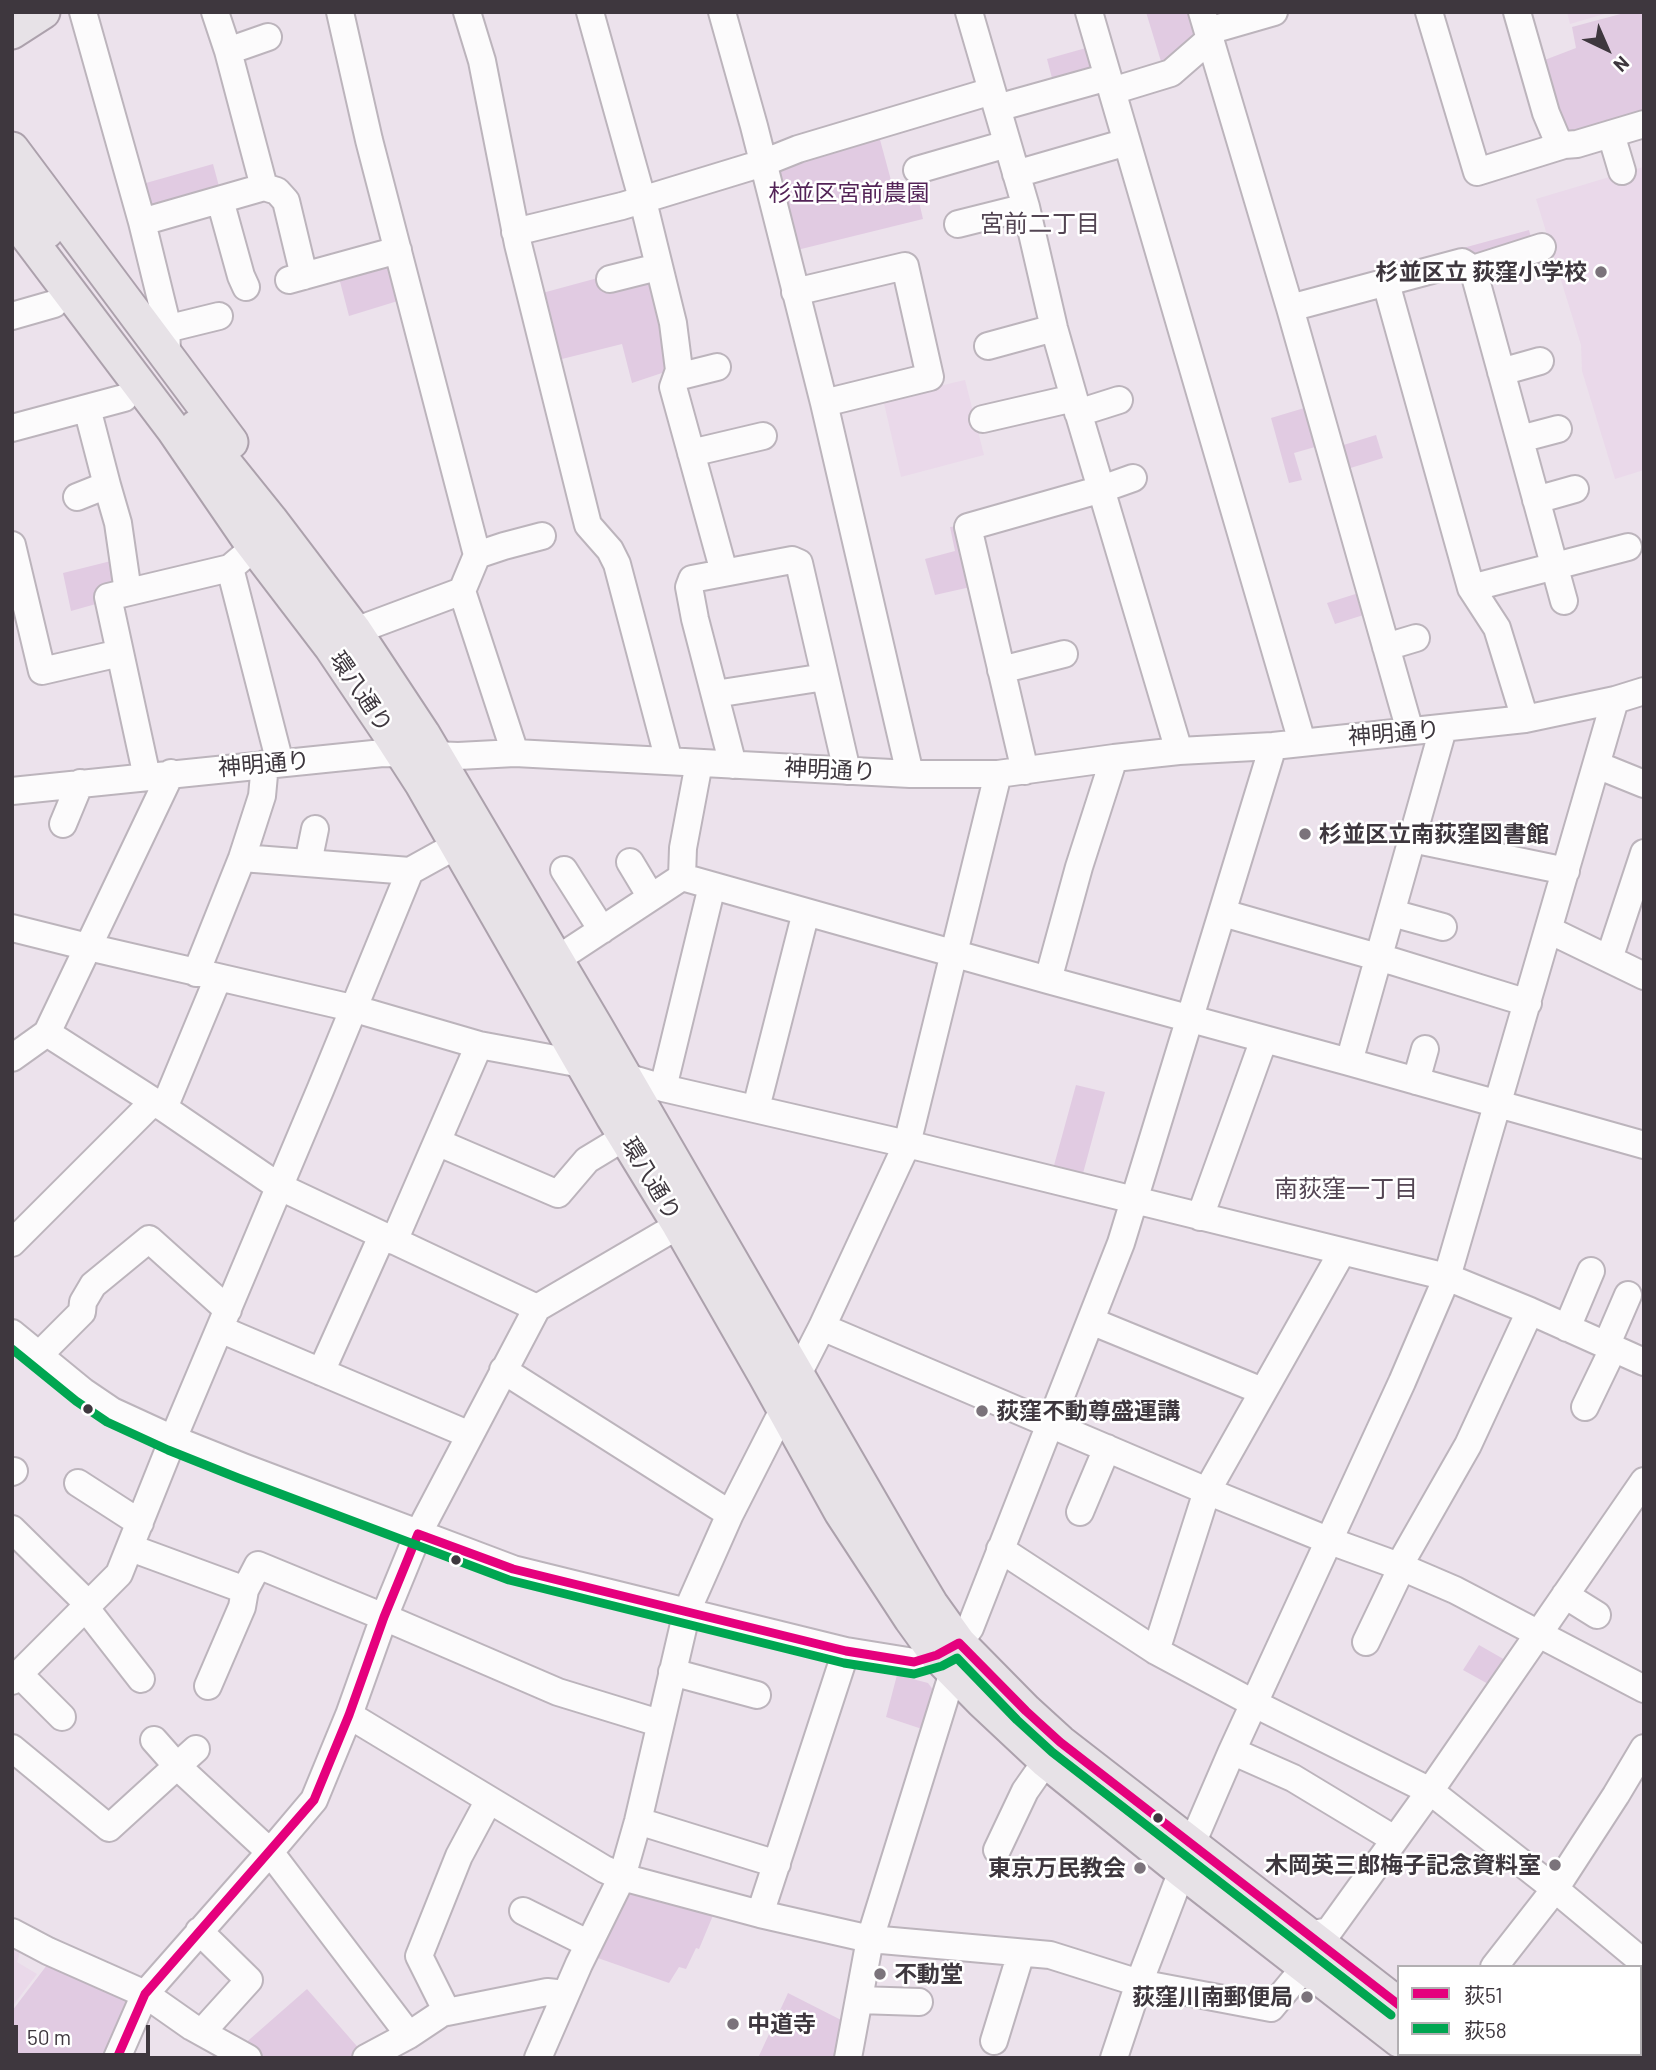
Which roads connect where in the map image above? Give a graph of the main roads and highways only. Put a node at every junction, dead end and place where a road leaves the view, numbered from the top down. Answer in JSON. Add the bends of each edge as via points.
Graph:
{"nodes":[{"id":1,"x":43,"y":12,"type":"edge"},
{"id":2,"x":12,"y":32,"type":"edge"},
{"id":3,"x":12,"y":149,"type":"edge"},
{"id":4,"x":12,"y":185,"type":"edge"},
{"id":5,"x":12,"y":216,"type":"edge"},
{"id":6,"x":12,"y":249,"type":"edge"},
{"id":7,"x":72,"y":296,"type":"junction"},
{"id":8,"x":257,"y":534,"type":"junction"},
{"id":9,"x":950,"y":1657,"type":"junction"},
{"id":10,"x":1187,"y":1858,"type":"junction"},
{"id":11,"x":1306,"y":1951,"type":"junction"},
{"id":12,"x":1397,"y":2004,"type":"edge"},
{"id":13,"x":1397,"y":2038,"type":"edge"}],
"edges":[{"from":1,"to":2,"type":"main road"},
{"from":3,"to":8,"type":"main road","via":[[166,341],[246,463]]},
{"from":4,"to":7,"type":"main road","name":"環八通り"},
{"from":5,"to":7,"type":"main road","name":"環八通り"},
{"from":6,"to":7,"type":"main road"},
{"from":7,"to":8,"type":"main road","name":"環八通り"},
{"from":7,"to":8,"type":"main road","via":[[124,398],[217,522]]},
{"from":8,"to":9,"type":"main road","name":"環八通り","via":[[457,845],[841,1512],[911,1619]]},
{"from":8,"to":9,"type":"main road","name":"環八通り","via":[[355,631],[435,754],[932,1604]]},
{"from":9,"to":10,"type":"main road","name":"環八通り","via":[[1026,1712]]},
{"from":9,"to":10,"type":"main road","name":"環八通り","via":[[1046,1761]]},
{"from":10,"to":11,"type":"main road","name":"環八通り"},
{"from":11,"to":12,"type":"main road","name":"環八通り"},
{"from":11,"to":13,"type":"main road","name":"環八通り"}]}
